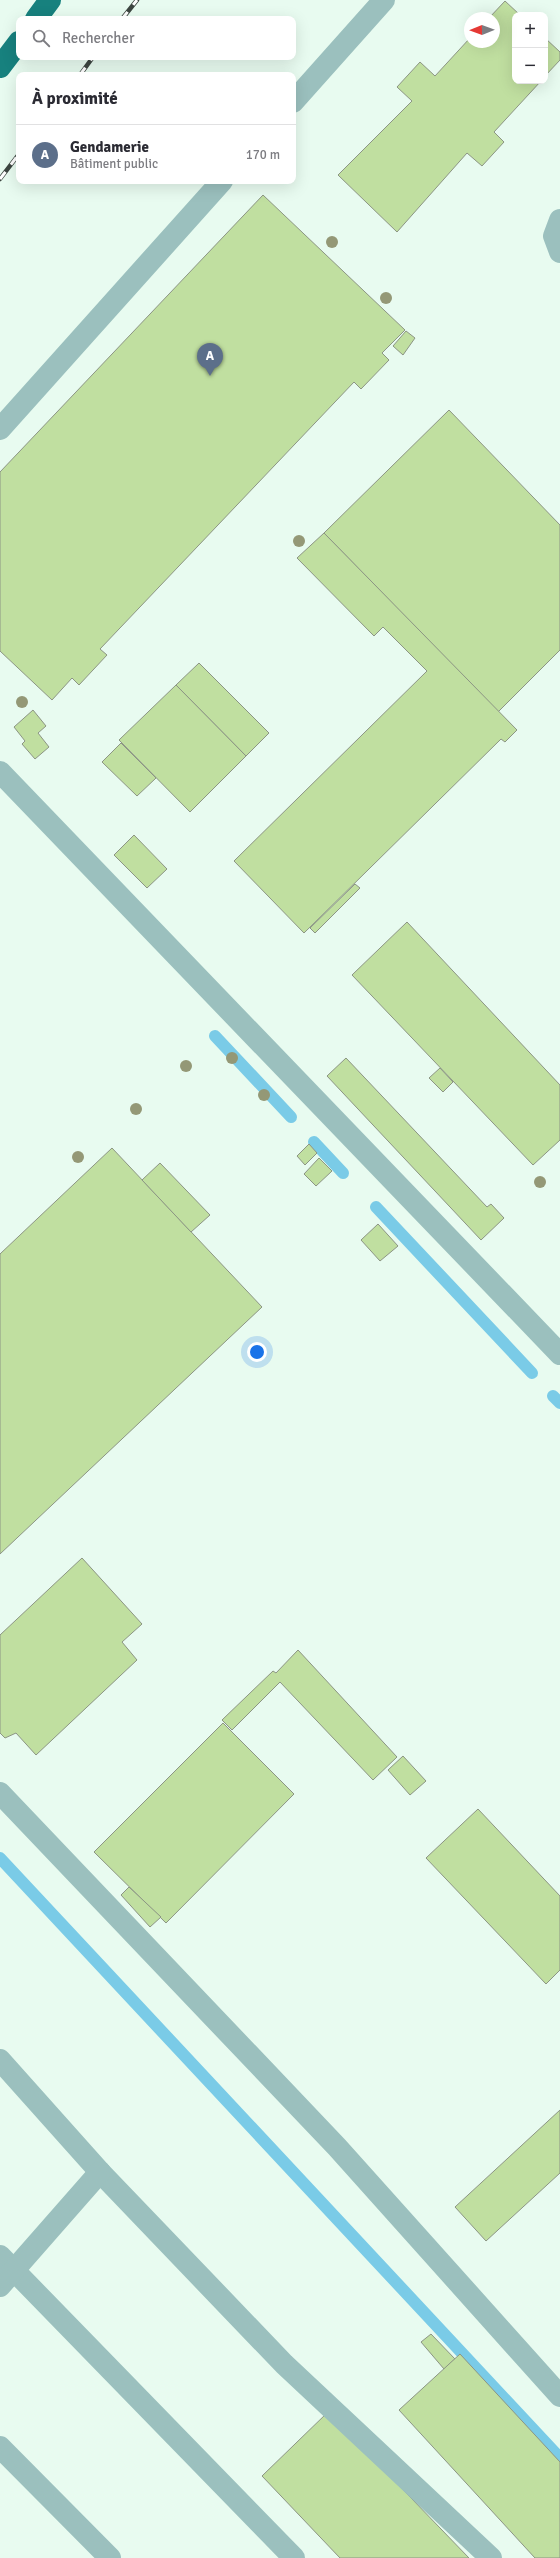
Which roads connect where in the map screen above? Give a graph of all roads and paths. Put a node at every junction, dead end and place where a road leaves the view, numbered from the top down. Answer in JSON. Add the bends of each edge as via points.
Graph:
{"nodes":[{"id":1,"x":50,"y":0,"type":"edge"},
{"id":2,"x":384,"y":0,"type":"edge"},
{"id":3,"x":38,"y":16,"type":"edge"},
{"id":4,"x":16,"y":46,"type":"edge"},
{"id":5,"x":0,"y":67,"type":"edge"},
{"id":6,"x":296,"y":99,"type":"edge"},
{"id":7,"x":219,"y":184,"type":"edge"},
{"id":8,"x":560,"y":220,"type":"edge"},
{"id":9,"x":560,"y":252,"type":"edge"},
{"id":10,"x":0,"y":428,"type":"edge"},
{"id":11,"x":0,"y":772,"type":"edge"},
{"id":12,"x":560,"y":1354,"type":"edge"},
{"id":13,"x":0,"y":1793,"type":"edge"},
{"id":14,"x":0,"y":2060,"type":"edge"},
{"id":15,"x":100,"y":2172,"type":"junction"},
{"id":16,"x":4,"y":2271,"type":"edge"},
{"id":17,"x":560,"y":2396,"type":"edge"},
{"id":18,"x":0,"y":2447,"type":"edge"},
{"id":19,"x":110,"y":2558,"type":"edge"},
{"id":20,"x":294,"y":2558,"type":"edge"},
{"id":21,"x":491,"y":2558,"type":"edge"}],
"edges":[{"from":1,"to":3,"type":"highway"},
{"from":2,"to":6,"type":"street"},
{"from":4,"to":5,"type":"highway"},
{"from":7,"to":10,"type":"street"},
{"from":8,"to":9,"type":"street","via":[[554,236]]},
{"from":11,"to":12,"type":"street"},
{"from":13,"to":17,"type":"street","via":[[337,2147]]},
{"from":14,"to":15,"type":"street"},
{"from":15,"to":16,"type":"street"},
{"from":15,"to":21,"type":"street","via":[[284,2364]]},
{"from":16,"to":20,"type":"street"},
{"from":18,"to":19,"type":"street"}]}
